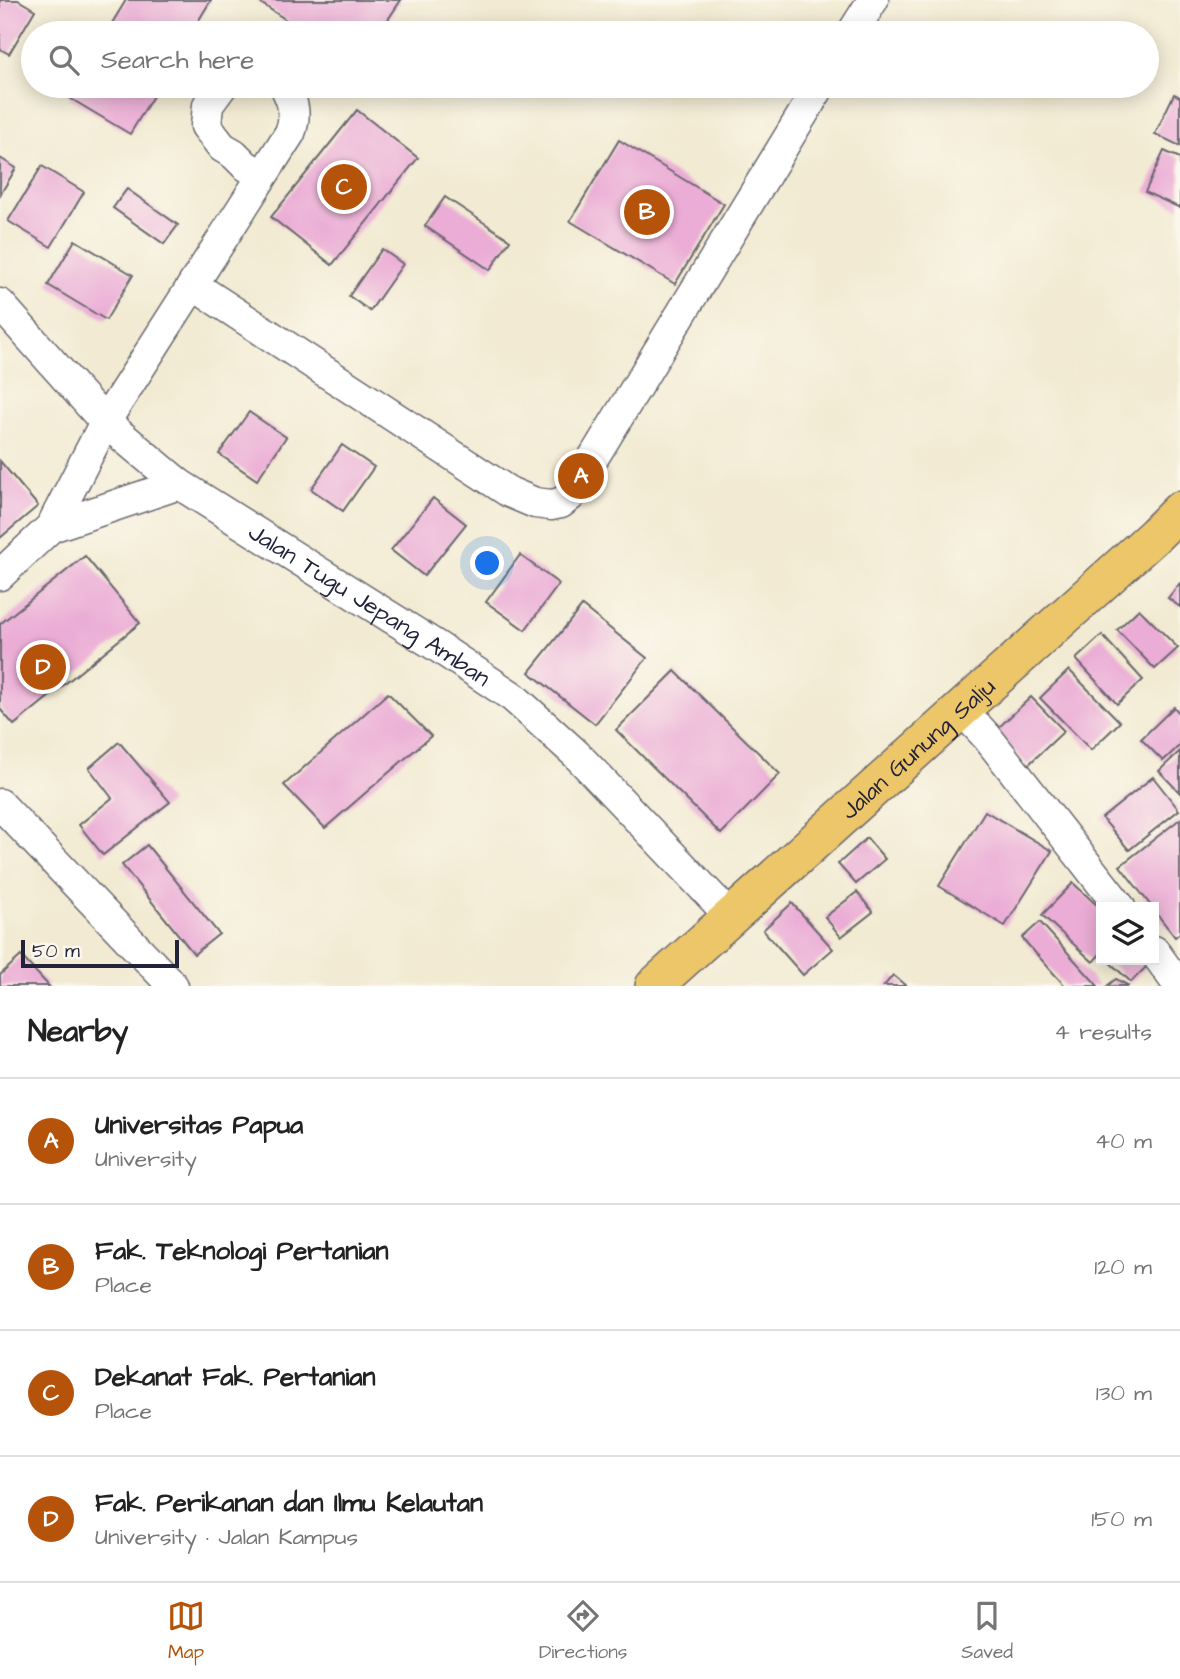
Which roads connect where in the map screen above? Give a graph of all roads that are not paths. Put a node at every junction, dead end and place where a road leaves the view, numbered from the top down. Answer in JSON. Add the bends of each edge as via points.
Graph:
{"nodes":[{"id":1,"x":873,"y":0,"type":"edge"},
{"id":2,"x":860,"y":21,"type":"edge"},
{"id":3,"x":214,"y":98,"type":"edge"},
{"id":4,"x":290,"y":98,"type":"edge"},
{"id":5,"x":813,"y":98,"type":"edge"},
{"id":6,"x":262,"y":176,"type":"junction"},
{"id":7,"x":193,"y":285,"type":"junction"},
{"id":8,"x":0,"y":304,"type":"edge"},
{"id":9,"x":105,"y":422,"type":"junction"},
{"id":10,"x":179,"y":484,"type":"junction"},
{"id":11,"x":1180,"y":510,"type":"edge"},
{"id":12,"x":51,"y":527,"type":"junction"},
{"id":13,"x":0,"y":575,"type":"edge"},
{"id":14,"x":961,"y":709,"type":"junction"},
{"id":15,"x":0,"y":804,"type":"edge"},
{"id":16,"x":1116,"y":902,"type":"edge"},
{"id":17,"x":730,"y":916,"type":"junction"},
{"id":18,"x":1159,"y":958,"type":"edge"},
{"id":19,"x":173,"y":986,"type":"edge"},
{"id":20,"x":654,"y":986,"type":"edge"},
{"id":21,"x":1179,"y":986,"type":"edge"}],
"edges":[{"from":1,"to":2,"type":"street"},
{"from":3,"to":6,"type":"street","via":[[206,126],[222,147]]},
{"from":4,"to":6,"type":"street","via":[[294,122]]},
{"from":5,"to":7,"type":"street","via":[[582,477],[561,503],[535,503],[509,492]]},
{"from":6,"to":7,"type":"street"},
{"from":7,"to":9,"type":"street"},
{"from":8,"to":9,"type":"street","name":"Jalan Tugu Jepang Amban"},
{"from":9,"to":10,"type":"street","name":"Jalan Tugu Jepang Amban"},
{"from":9,"to":12,"type":"street"},
{"from":10,"to":12,"type":"street"},
{"from":10,"to":17,"type":"street","name":"Jalan Tugu Jepang Amban","via":[[513,696],[576,754]]},
{"from":11,"to":14,"type":"main road","name":"Jalan Gunung Salju"},
{"from":12,"to":13,"type":"street"},
{"from":14,"to":16,"type":"street"},
{"from":14,"to":17,"type":"main road","name":"Jalan Gunung Salju"},
{"from":15,"to":19,"type":"street"},
{"from":17,"to":20,"type":"main road","name":"Jalan Gunung Salju"},
{"from":18,"to":21,"type":"street"}]}
